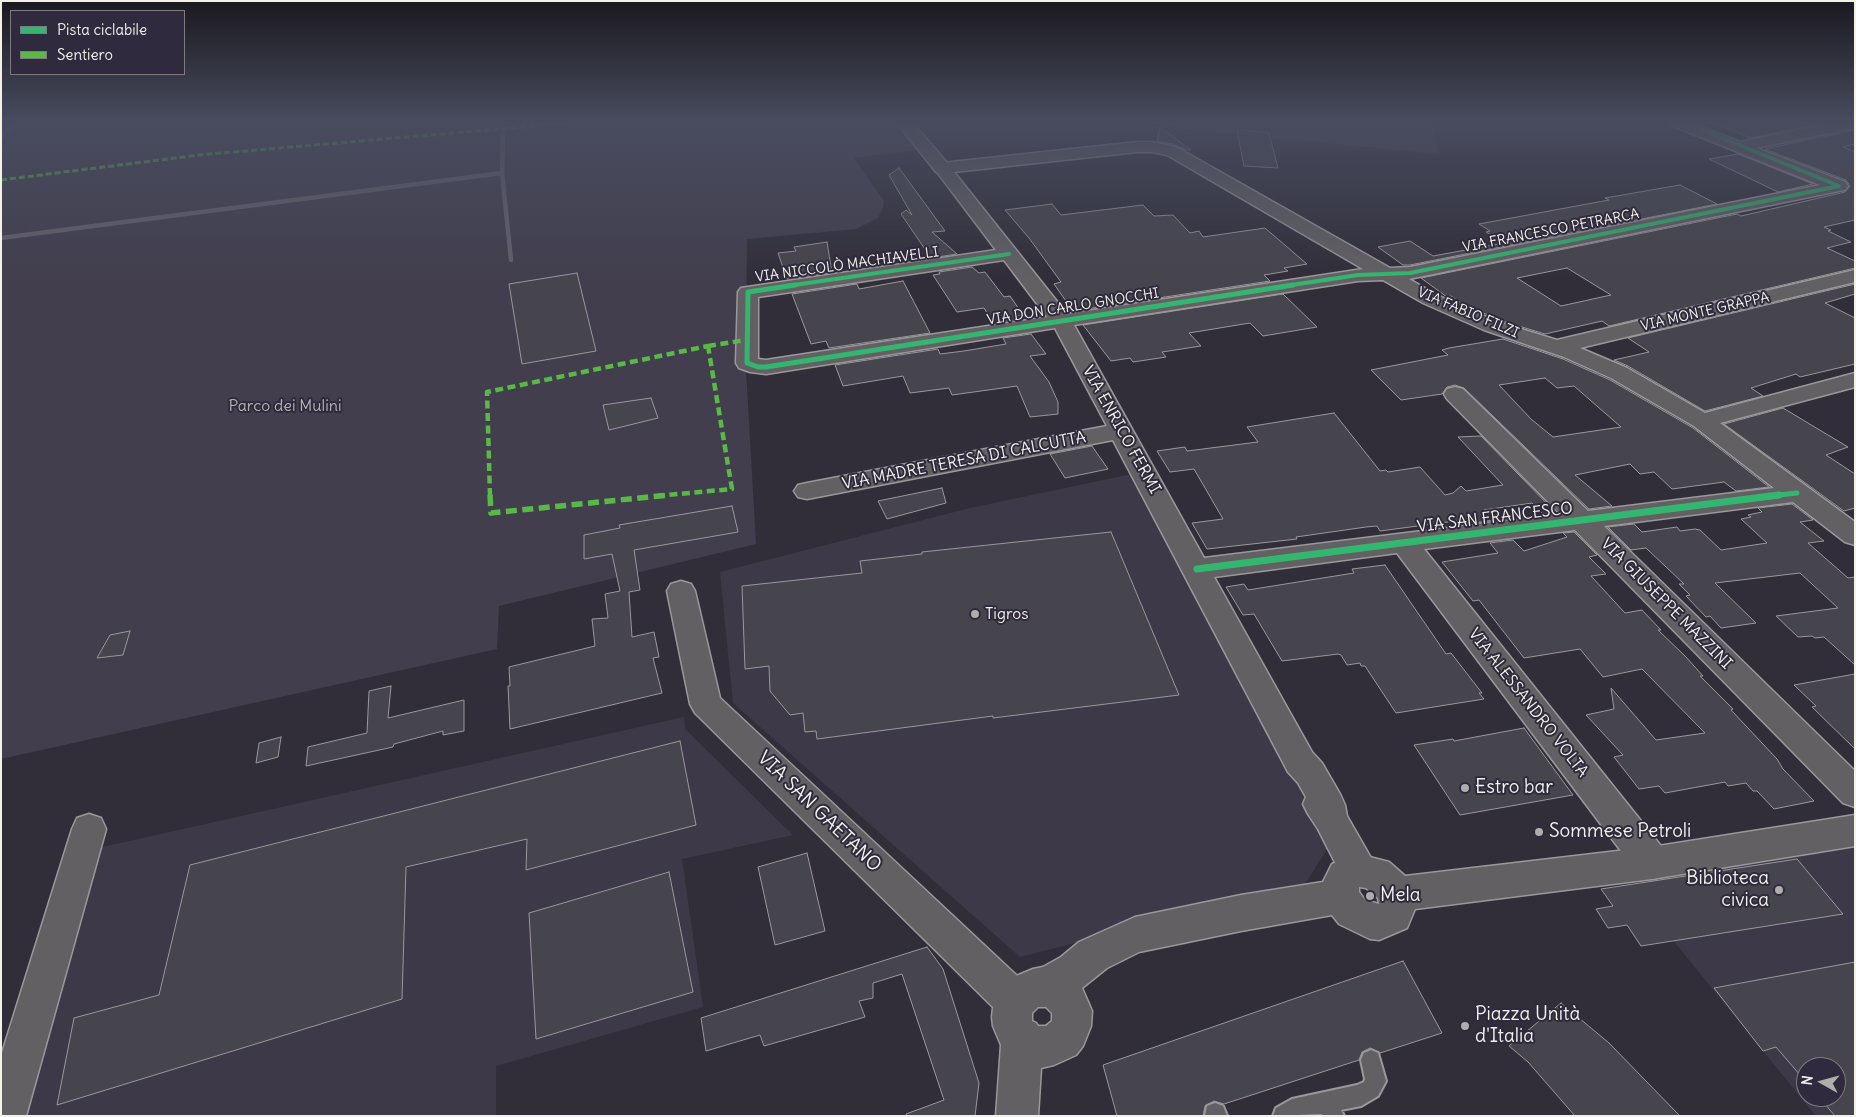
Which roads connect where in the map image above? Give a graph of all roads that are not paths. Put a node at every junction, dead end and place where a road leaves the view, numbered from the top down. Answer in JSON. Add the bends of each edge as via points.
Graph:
{"nodes":[{"id":1,"x":948,"y":175,"type":"edge"},
{"id":2,"x":1212,"y":175,"type":"edge"},
{"id":3,"x":1811,"y":175,"type":"edge"},
{"id":4,"x":1847,"y":189,"type":"edge"},
{"id":5,"x":1009,"y":254,"type":"junction"},
{"id":6,"x":1384,"y":274,"type":"junction"},
{"id":7,"x":1850,"y":281,"type":"edge"},
{"id":8,"x":1062,"y":322,"type":"junction"},
{"id":9,"x":1555,"y":347,"type":"junction"},
{"id":10,"x":766,"y":367,"type":"joint"},
{"id":11,"x":1855,"y":380,"type":"edge"},
{"id":12,"x":1455,"y":394,"type":"dead end"},
{"id":13,"x":1702,"y":421,"type":"junction"},
{"id":14,"x":1121,"y":431,"type":"junction"},
{"id":15,"x":807,"y":491,"type":"dead end"},
{"id":16,"x":1797,"y":493,"type":"junction"},
{"id":17,"x":1582,"y":520,"type":"junction"},
{"id":18,"x":1855,"y":536,"type":"edge"},
{"id":19,"x":1404,"y":543,"type":"junction"},
{"id":20,"x":1197,"y":570,"type":"junction"},
{"id":21,"x":681,"y":591,"type":"dead end"},
{"id":22,"x":1855,"y":793,"type":"edge"},
{"id":23,"x":89,"y":829,"type":"dead end"},
{"id":24,"x":1855,"y":830,"type":"edge"},
{"id":25,"x":1652,"y":862,"type":"junction"},
{"id":26,"x":1350,"y":883,"type":"junction"},
{"id":27,"x":1044,"y":1008,"type":"junction"},
{"id":28,"x":1371,"y":1060,"type":"dead end"},
{"id":29,"x":1018,"y":1099,"type":"edge"},
{"id":30,"x":1331,"y":1109,"type":"edge"},
{"id":31,"x":4,"y":1116,"type":"edge"},
{"id":32,"x":1284,"y":1116,"type":"edge"}],
"edges":[{"from":1,"to":5,"type":"street","name":"VIA ENRICO FERMI"},
{"from":2,"to":6,"type":"street","name":"VIA FABIO FILZI"},
{"from":3,"to":4,"type":"street"},
{"from":4,"to":6,"type":"street","name":"VIA FRANCESCO PETRARCA","via":[[1420,271]]},
{"from":5,"to":8,"type":"street","name":"VIA ENRICO FERMI"},
{"from":5,"to":10,"type":"street","name":"VIA NICCOLÒ MACHIAVELLI","via":[[748,292],[746,359],[752,366]]},
{"from":6,"to":8,"type":"street","name":"VIA DON CARLO GNOCCHI","via":[[1358,275]]},
{"from":6,"to":9,"type":"street","name":"VIA FABIO FILZI","via":[[1491,326]]},
{"from":7,"to":9,"type":"street","name":"VIA MONTE GRAPPA"},
{"from":8,"to":10,"type":"street","name":"VIA DON CARLO GNOCCHI"},
{"from":8,"to":14,"type":"street","name":"VIA ENRICO FERMI"},
{"from":9,"to":13,"type":"street","name":"VIA FABIO FILZI","via":[[1618,373]]},
{"from":11,"to":13,"type":"street"},
{"from":12,"to":17,"type":"street","name":"VIA GIUSEPPE MAZZINI"},
{"from":13,"to":16,"type":"street","name":"VIA FABIO FILZI"},
{"from":14,"to":15,"type":"street","name":"VIA MADRE TERESA DI CALCUTTA"},
{"from":14,"to":20,"type":"street","name":"VIA ENRICO FERMI"},
{"from":16,"to":17,"type":"street","name":"VIA SAN FRANCESCO"},
{"from":16,"to":18,"type":"street","name":"VIA FABIO FILZI"},
{"from":17,"to":19,"type":"street","name":"VIA SAN FRANCESCO"},
{"from":17,"to":22,"type":"street","name":"VIA GIUSEPPE MAZZINI"},
{"from":19,"to":20,"type":"street","name":"VIA SAN FRANCESCO"},
{"from":19,"to":25,"type":"street","name":"VIA ALESSANDRO VOLTA"},
{"from":20,"to":26,"type":"street","name":"VIA ENRICO FERMI","via":[[1300,762],[1303,775],[1330,818]]},
{"from":21,"to":27,"type":"street","name":"VIA SAN GAETANO","via":[[706,704]]},
{"from":23,"to":31,"type":"street"},
{"from":24,"to":25,"type":"street"},
{"from":25,"to":26,"type":"street","name":"VIA ENRICO FERMI","via":[[1396,894],[1394,916],[1379,922],[1352,912]]},
{"from":26,"to":27,"type":"street","via":[[1135,935],[1093,955]]},
{"from":27,"to":29,"type":"street"},
{"from":28,"to":30,"type":"lane","via":[[1376,1082],[1361,1095]]},
{"from":30,"to":32,"type":"lane","via":[[1292,1110]]}]}
